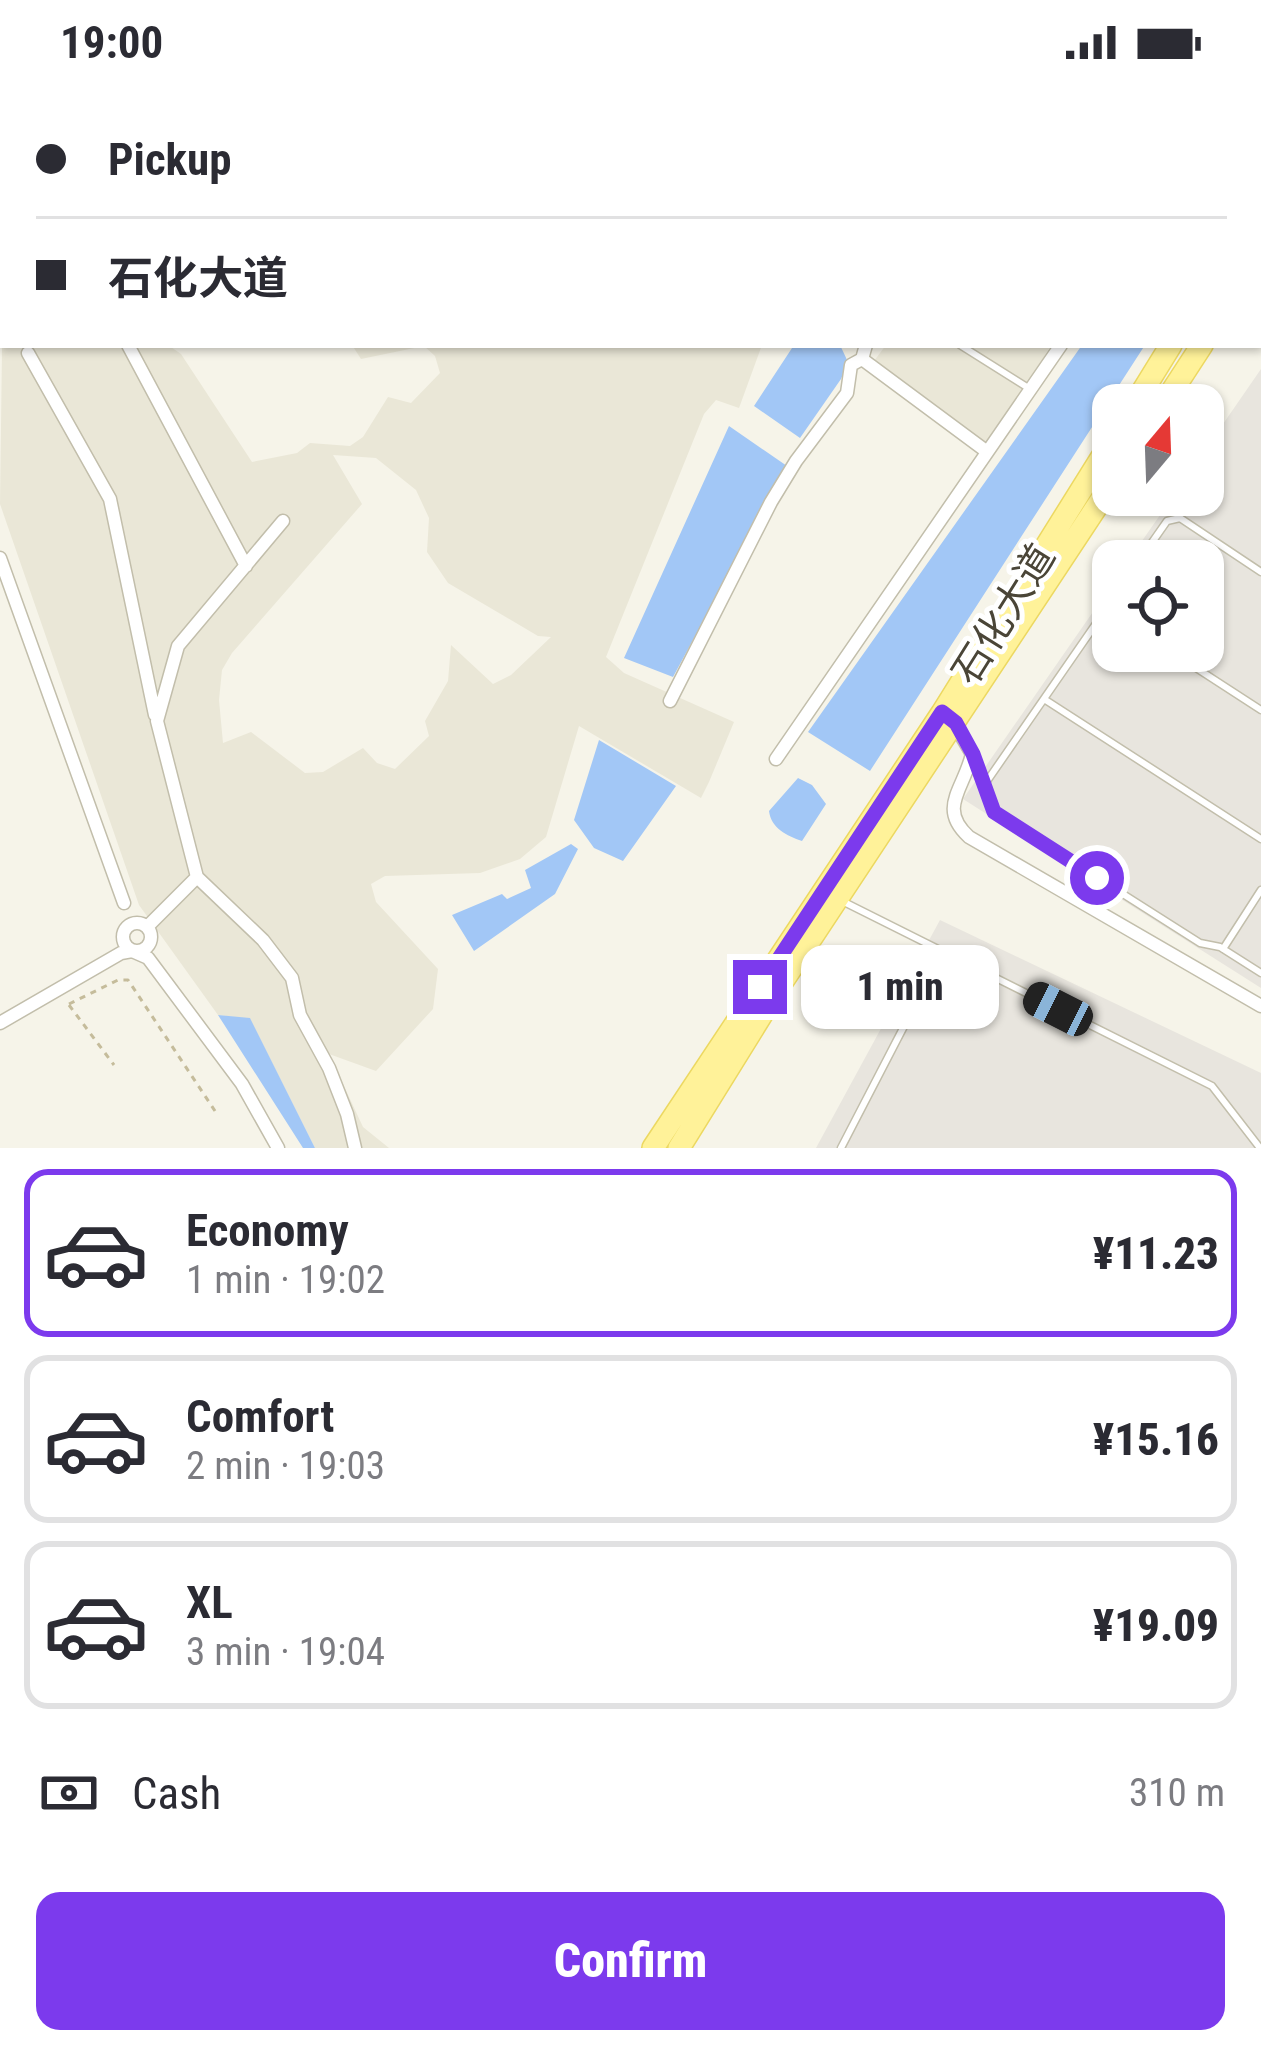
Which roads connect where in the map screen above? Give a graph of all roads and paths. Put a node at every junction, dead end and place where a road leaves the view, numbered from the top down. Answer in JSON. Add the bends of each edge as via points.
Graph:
{"nodes":[{"id":1,"x":130,"y":348,"type":"edge"},
{"id":2,"x":965,"y":348,"type":"edge"},
{"id":3,"x":1059,"y":348,"type":"edge"},
{"id":4,"x":1170,"y":348,"type":"edge"},
{"id":5,"x":1200,"y":348,"type":"edge"},
{"id":6,"x":862,"y":350,"type":"edge"},
{"id":7,"x":28,"y":352,"type":"dead end"},
{"id":8,"x":1147,"y":384,"type":"edge"},
{"id":9,"x":1177,"y":384,"type":"edge"},
{"id":10,"x":1030,"y":389,"type":"junction"},
{"id":11,"x":986,"y":451,"type":"junction"},
{"id":12,"x":1092,"y":475,"type":"edge"},
{"id":13,"x":1092,"y":512,"type":"edge"},
{"id":14,"x":284,"y":521,"type":"dead end"},
{"id":15,"x":1154,"y":540,"type":"edge"},
{"id":16,"x":1213,"y":540,"type":"edge"},
{"id":17,"x":1224,"y":547,"type":"edge"},
{"id":18,"x":0,"y":559,"type":"edge"},
{"id":19,"x":246,"y":566,"type":"junction"},
{"id":20,"x":1261,"y":572,"type":"edge"},
{"id":21,"x":1092,"y":635,"type":"edge"},
{"id":22,"x":1202,"y":672,"type":"edge"},
{"id":23,"x":1044,"y":699,"type":"junction"},
{"id":24,"x":670,"y":701,"type":"dead end"},
{"id":25,"x":1261,"y":710,"type":"edge"},
{"id":26,"x":949,"y":718,"type":"junction"},
{"id":27,"x":157,"y":721,"type":"junction"},
{"id":28,"x":776,"y":759,"type":"dead end"},
{"id":29,"x":971,"y":759,"type":"junction"},
{"id":30,"x":985,"y":784,"type":"junction"},
{"id":31,"x":1261,"y":839,"type":"edge"},
{"id":32,"x":197,"y":877,"type":"junction"},
{"id":33,"x":1261,"y":890,"type":"edge"},
{"id":34,"x":838,"y":899,"type":"junction"},
{"id":35,"x":124,"y":903,"type":"junction"},
{"id":36,"x":147,"y":930,"type":"junction"},
{"id":37,"x":123,"y":933,"type":"junction"},
{"id":38,"x":1223,"y":949,"type":"junction"},
{"id":39,"x":132,"y":951,"type":"junction"},
{"id":40,"x":944,"y":951,"type":"junction"},
{"id":41,"x":112,"y":957,"type":"junction"},
{"id":42,"x":155,"y":965,"type":"junction"},
{"id":43,"x":1261,"y":973,"type":"edge"},
{"id":44,"x":1261,"y":1006,"type":"edge"},
{"id":45,"x":0,"y":1022,"type":"edge"},
{"id":46,"x":114,"y":1065,"type":"dead end"},
{"id":47,"x":215,"y":1111,"type":"dead end"},
{"id":48,"x":658,"y":1146,"type":"edge"},
{"id":49,"x":278,"y":1148,"type":"edge"},
{"id":50,"x":355,"y":1148,"type":"edge"},
{"id":51,"x":679,"y":1148,"type":"edge"},
{"id":52,"x":841,"y":1148,"type":"edge"},
{"id":53,"x":1260,"y":1148,"type":"edge"}],
"edges":[{"from":1,"to":19,"type":"street"},
{"from":2,"to":10,"type":"lane"},
{"from":3,"to":10,"type":"street"},
{"from":4,"to":8,"type":"main road"},
{"from":5,"to":9,"type":"main road"},
{"from":6,"to":11,"type":"street"},
{"from":6,"to":24,"type":"street","via":[[847,393],[771,502]]},
{"from":7,"to":27,"type":"street","via":[[110,499]]},
{"from":10,"to":11,"type":"street"},
{"from":11,"to":28,"type":"street"},
{"from":12,"to":26,"type":"main road","name":"石化大道"},
{"from":13,"to":26,"type":"main road","name":"石化大道"},
{"from":14,"to":19,"type":"street"},
{"from":15,"to":16,"type":"lane","via":[[1167,521],[1180,518]]},
{"from":17,"to":20,"type":"lane"},
{"from":18,"to":35,"type":"street"},
{"from":19,"to":27,"type":"street","via":[[178,646]]},
{"from":21,"to":23,"type":"lane"},
{"from":22,"to":25,"type":"lane"},
{"from":23,"to":30,"type":"lane"},
{"from":23,"to":31,"type":"lane"},
{"from":26,"to":29,"type":"street"},
{"from":26,"to":34,"type":"main road","name":"石化大道"},
{"from":26,"to":48,"type":"main road","name":"石化大道"},
{"from":27,"to":32,"type":"street"},
{"from":29,"to":30,"type":"lane"},
{"from":29,"to":44,"type":"street","via":[[952,818],[969,837]]},
{"from":30,"to":38,"type":"lane","via":[[994,812],[1200,943]]},
{"from":32,"to":36,"type":"street"},
{"from":32,"to":50,"type":"street","via":[[292,978]]},
{"from":33,"to":38,"type":"lane"},
{"from":34,"to":40,"type":"lane"},
{"from":34,"to":51,"type":"main road","name":"石化大道"},
{"from":35,"to":36,"type":"street"},
{"from":35,"to":37,"type":"street"},
{"from":36,"to":37,"type":"street","via":[[134,923]]},
{"from":36,"to":39,"type":"street","via":[[142,951]]},
{"from":36,"to":42,"type":"street"},
{"from":37,"to":39,"type":"street"},
{"from":37,"to":41,"type":"street"},
{"from":38,"to":43,"type":"lane"},
{"from":39,"to":41,"type":"street"},
{"from":39,"to":42,"type":"street"},
{"from":40,"to":52,"type":"lane"},
{"from":40,"to":53,"type":"lane","via":[[1212,1086]]},
{"from":41,"to":45,"type":"street"},
{"from":42,"to":49,"type":"street"},
{"from":46,"to":47,"type":"path","via":[[69,1004],[128,980]]}]}
